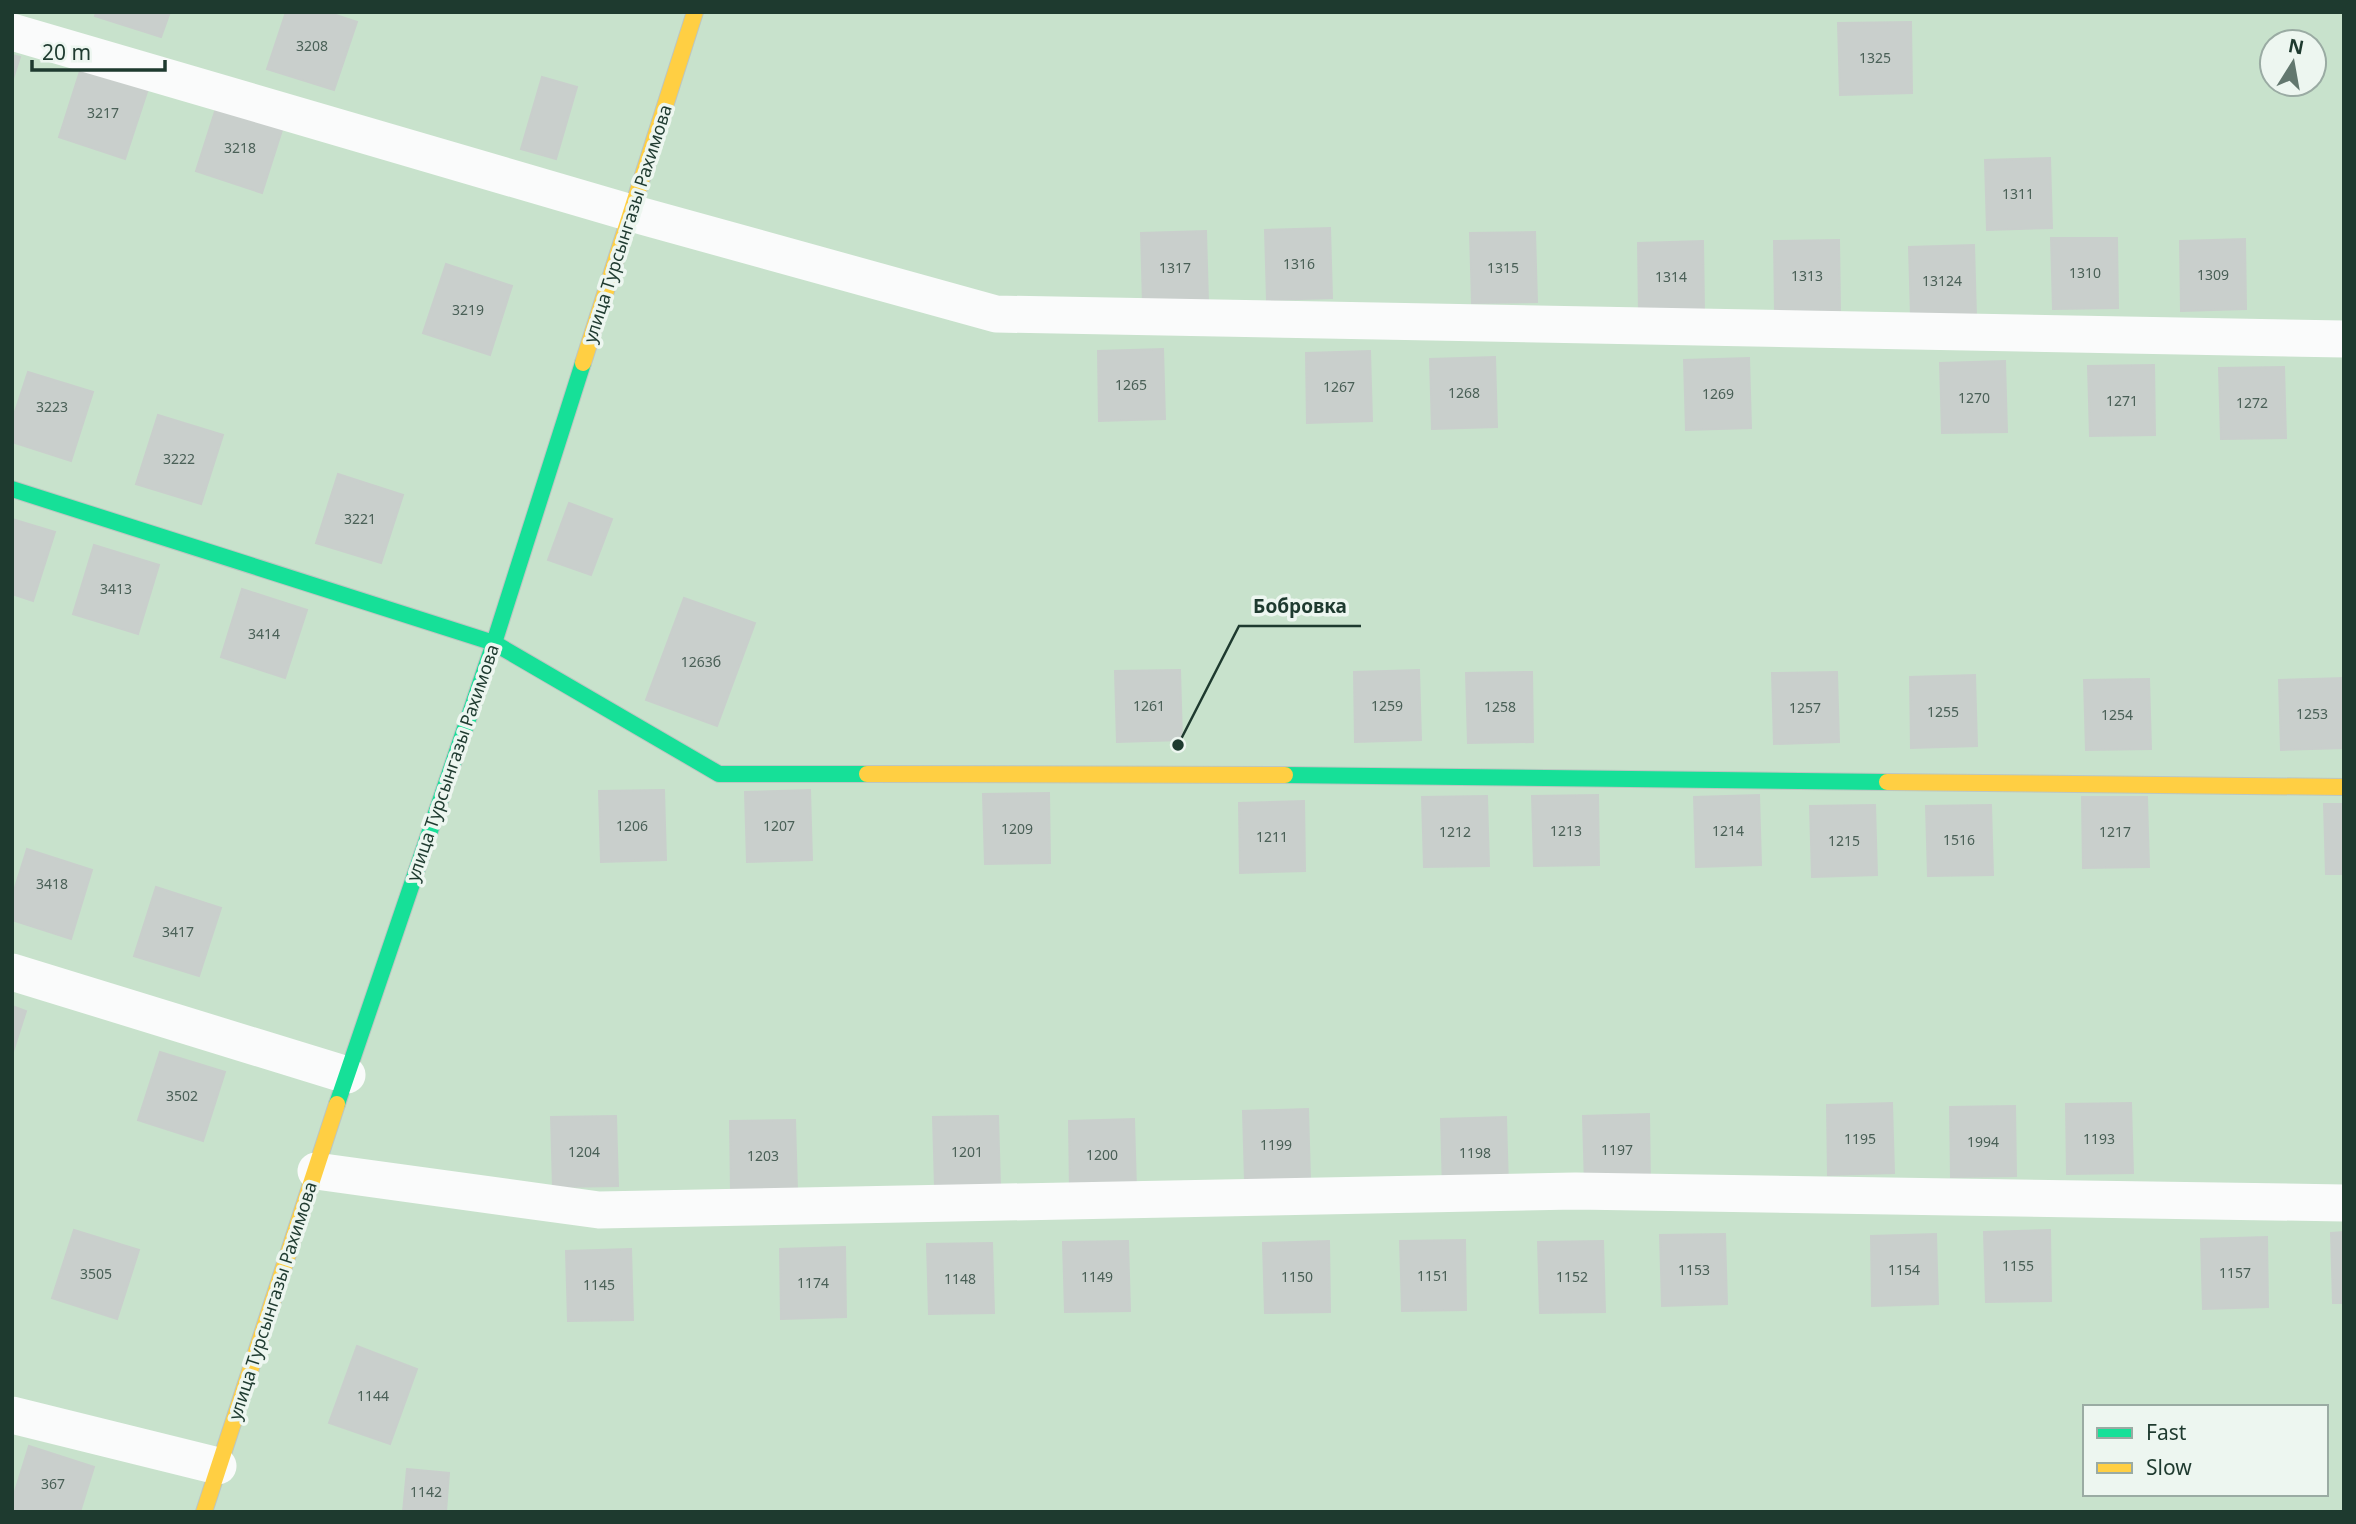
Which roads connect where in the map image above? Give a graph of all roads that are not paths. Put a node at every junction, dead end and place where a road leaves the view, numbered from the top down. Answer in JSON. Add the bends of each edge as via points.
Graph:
{"nodes":[{"id":1,"x":695,"y":12,"type":"edge"},
{"id":2,"x":12,"y":32,"type":"edge"},
{"id":3,"x":631,"y":214,"type":"junction"},
{"id":4,"x":2344,"y":339,"type":"edge"},
{"id":5,"x":12,"y":489,"type":"edge"},
{"id":6,"x":494,"y":643,"type":"junction"},
{"id":7,"x":2344,"y":787,"type":"edge"},
{"id":8,"x":12,"y":972,"type":"edge"},
{"id":9,"x":347,"y":1075,"type":"junction"},
{"id":10,"x":316,"y":1171,"type":"junction"},
{"id":11,"x":2344,"y":1203,"type":"edge"},
{"id":12,"x":12,"y":1415,"type":"edge"},
{"id":13,"x":218,"y":1466,"type":"junction"},
{"id":14,"x":204,"y":1512,"type":"edge"}],
"edges":[{"from":1,"to":3,"type":"street","name":"улица Турсынгазы Рахимова"},
{"from":2,"to":3,"type":"street"},
{"from":3,"to":4,"type":"street","via":[[996,314]]},
{"from":3,"to":6,"type":"street","name":"улица Турсынгазы Рахимова"},
{"from":5,"to":6,"type":"street"},
{"from":6,"to":7,"type":"street","via":[[719,774],[1128,773]]},
{"from":6,"to":9,"type":"street","name":"улица Турсынгазы Рахимова"},
{"from":8,"to":9,"type":"street"},
{"from":9,"to":10,"type":"street","name":"улица Турсынгазы Рахимова"},
{"from":10,"to":11,"type":"street","via":[[599,1210],[1575,1191]]},
{"from":10,"to":13,"type":"street","name":"улица Турсынгазы Рахимова"},
{"from":12,"to":13,"type":"street"},
{"from":13,"to":14,"type":"street","name":"улица Турсынгазы Рахимова"}]}
